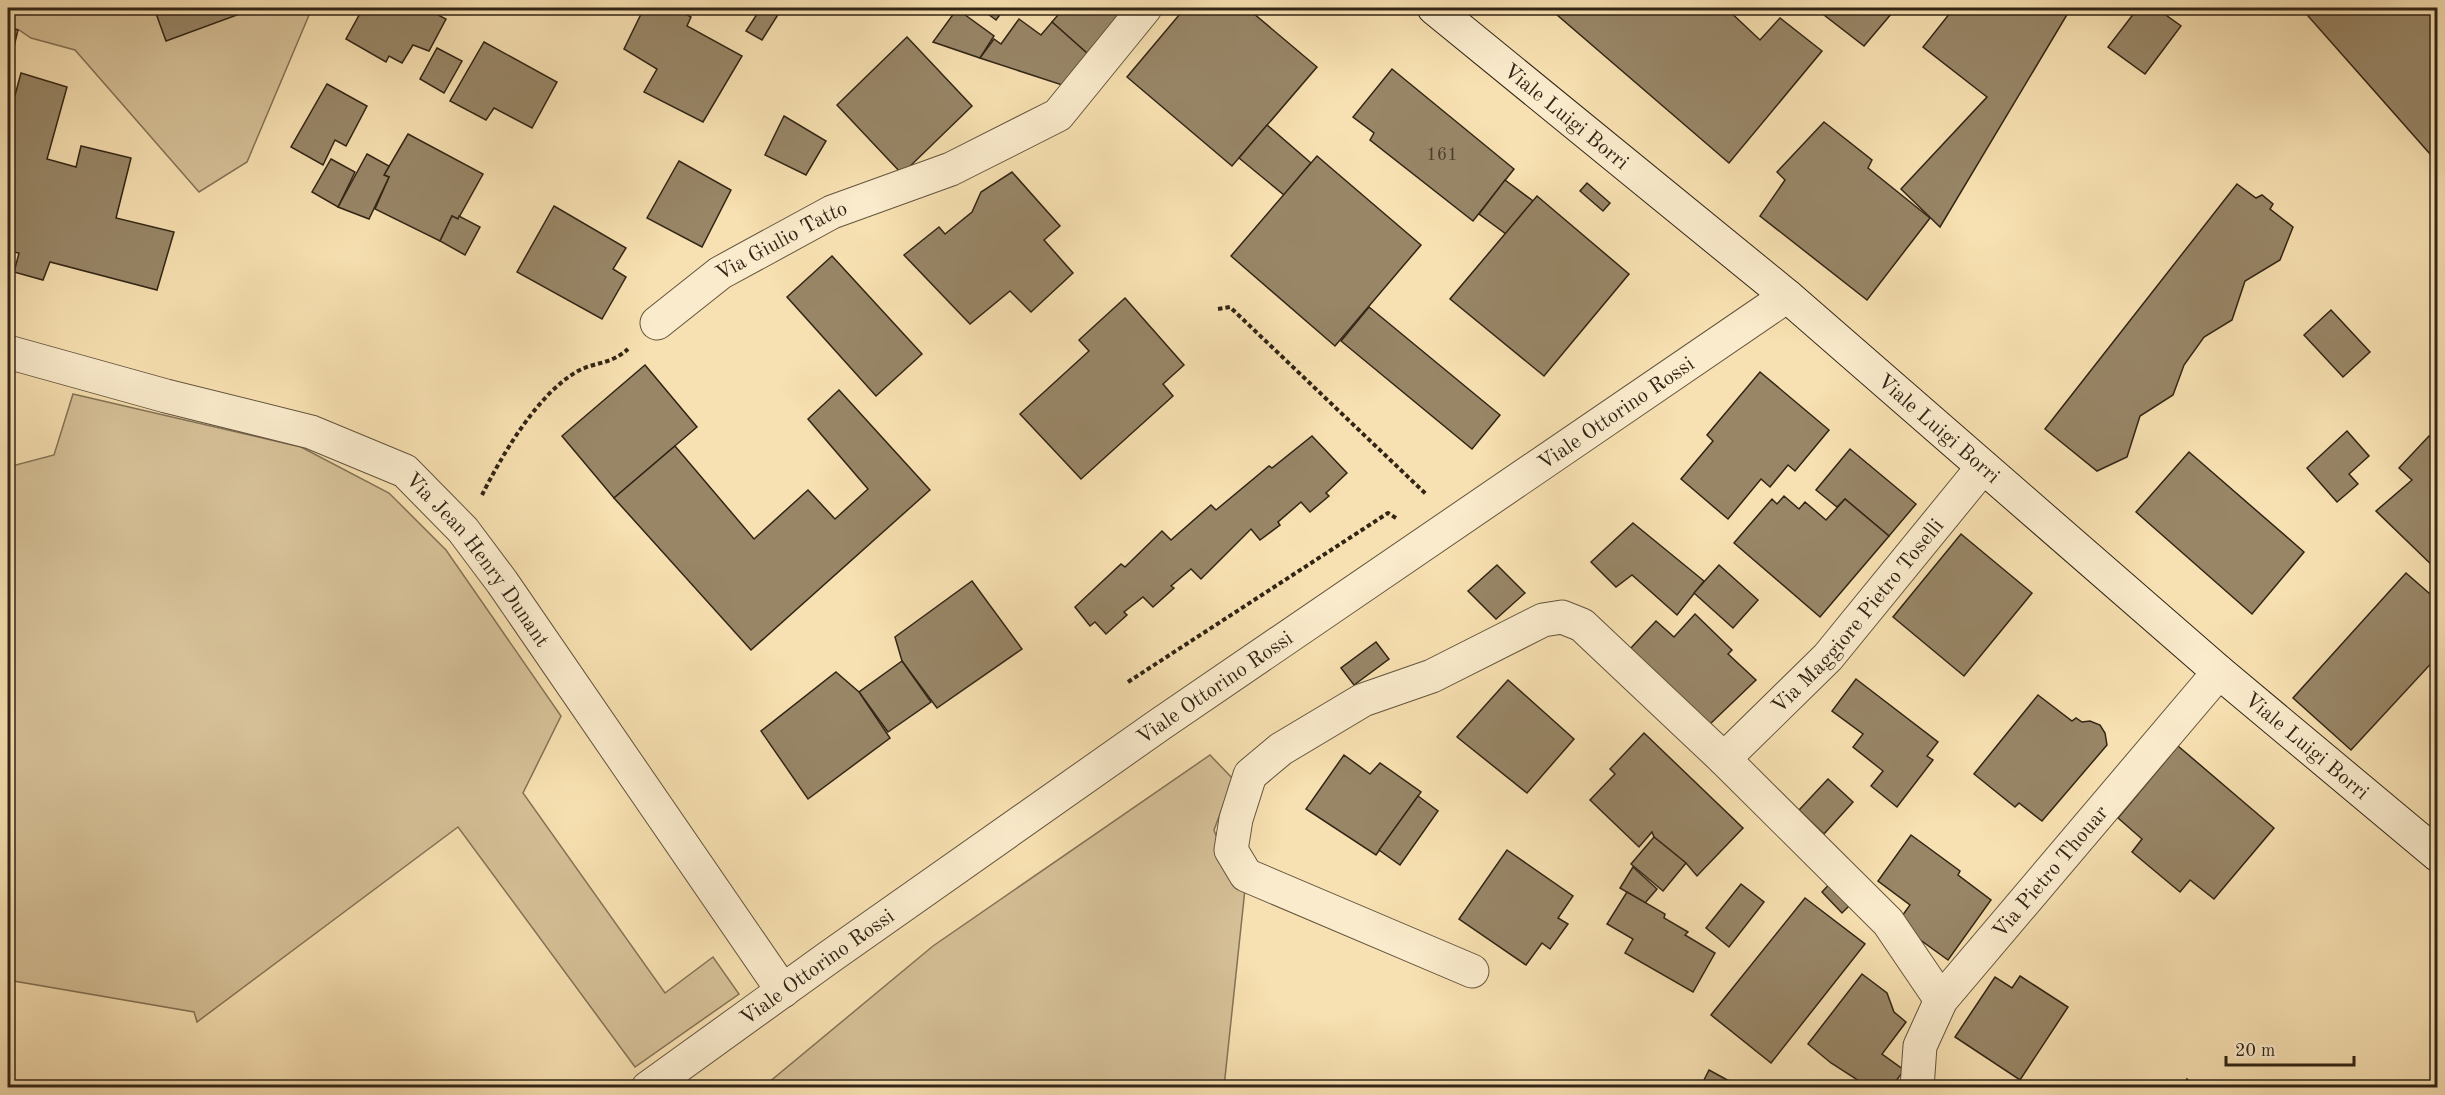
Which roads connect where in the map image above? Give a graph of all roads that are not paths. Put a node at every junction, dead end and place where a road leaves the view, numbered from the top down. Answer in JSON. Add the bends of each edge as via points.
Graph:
{"nodes":[{"id":1,"x":1144,"y":8,"type":"edge"},
{"id":2,"x":1434,"y":8,"type":"edge"},
{"id":3,"x":1787,"y":296,"type":"junction"},
{"id":4,"x":657,"y":323,"type":"road end"},
{"id":5,"x":8,"y":352,"type":"edge"},
{"id":6,"x":1983,"y":466,"type":"junction"},
{"id":7,"x":2219,"y":672,"type":"junction"},
{"id":8,"x":1724,"y":759,"type":"junction"},
{"id":9,"x":2438,"y":855,"type":"edge"},
{"id":10,"x":1472,"y":971,"type":"dead end"},
{"id":11,"x":783,"y":991,"type":"junction"},
{"id":12,"x":1941,"y":1000,"type":"junction"},
{"id":13,"x":648,"y":1088,"type":"edge"},
{"id":14,"x":1917,"y":1088,"type":"edge"}],
"edges":[{"from":1,"to":4,"type":"street","name":"Via Giulio Tatto","via":[[1058,115],[951,169],[832,212],[720,273]]},
{"from":2,"to":3,"type":"street","name":"Viale Luigi Borri"},
{"from":3,"to":6,"type":"street","name":"Viale Luigi Borri"},
{"from":3,"to":11,"type":"street","name":"Viale Ottorino Rossi","via":[[1159,725]]},
{"from":5,"to":11,"type":"street","name":"Via Jean Henry Dunant","via":[[311,432],[405,471],[463,530],[502,582]]},
{"from":6,"to":7,"type":"street","name":"Viale Luigi Borri"},
{"from":6,"to":8,"type":"street","name":"Via Maggiore Pietro Toselli","via":[[1828,657]]},
{"from":7,"to":9,"type":"street","name":"Viale Luigi Borri"},
{"from":7,"to":12,"type":"street","name":"Via Pietro Thouar"},
{"from":8,"to":10,"type":"street","via":[[1582,625],[1562,617],[1543,620],[1432,676],[1364,700],[1281,749],[1250,775],[1231,850],[1246,875]]},
{"from":8,"to":12,"type":"street","via":[[1888,922]]},
{"from":11,"to":13,"type":"street","name":"Viale Ottorino Rossi"},
{"from":12,"to":14,"type":"street","name":"Via Pietro Thouar","via":[[1920,1046]]}]}
